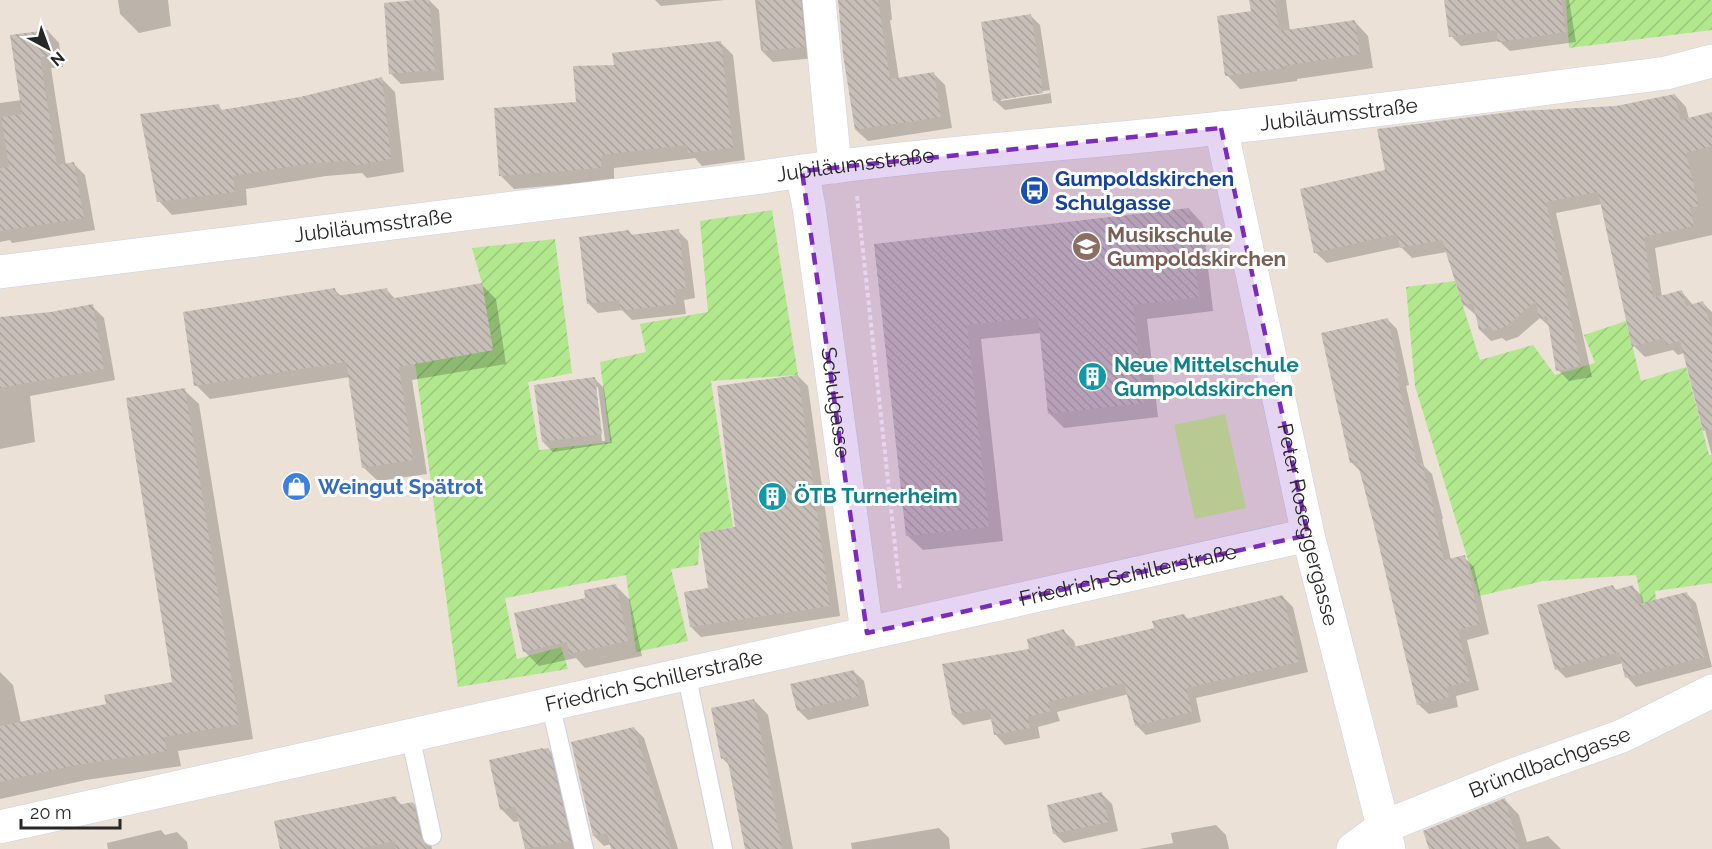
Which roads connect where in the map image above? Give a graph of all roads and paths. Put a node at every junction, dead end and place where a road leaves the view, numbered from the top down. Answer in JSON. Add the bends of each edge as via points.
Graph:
{"nodes":[{"id":1,"x":819,"y":0,"type":"edge"},
{"id":2,"x":1712,"y":61,"type":"edge"},
{"id":3,"x":1221,"y":128,"type":"junction"},
{"id":4,"x":835,"y":167,"type":"junction"},
{"id":5,"x":802,"y":171,"type":"junction"},
{"id":6,"x":857,"y":198,"type":"dead end"},
{"id":7,"x":0,"y":272,"type":"edge"},
{"id":8,"x":1308,"y":535,"type":"junction"},
{"id":9,"x":900,"y":596,"type":"dead end"},
{"id":10,"x":867,"y":633,"type":"junction"},
{"id":11,"x":686,"y":673,"type":"junction"},
{"id":12,"x":1712,"y":691,"type":"edge"},
{"id":13,"x":549,"y":703,"type":"junction"},
{"id":14,"x":410,"y":735,"type":"junction"},
{"id":15,"x":0,"y":827,"type":"edge"},
{"id":16,"x":432,"y":837,"type":"dead end"},
{"id":17,"x":1386,"y":838,"type":"edge"},
{"id":18,"x":584,"y":849,"type":"edge"},
{"id":19,"x":723,"y":849,"type":"edge"},
{"id":20,"x":1353,"y":849,"type":"edge"}],
"edges":[{"from":1,"to":4,"type":"street"},
{"from":2,"to":3,"type":"street","name":"Jubiläumsstraße","via":[[1655,74]]},
{"from":3,"to":4,"type":"street","name":"Jubiläumsstraße"},
{"from":3,"to":8,"type":"street","name":"Peter Roseggergasse"},
{"from":4,"to":5,"type":"street","name":"Jubiläumsstraße"},
{"from":5,"to":7,"type":"street","name":"Jubiläumsstraße"},
{"from":5,"to":10,"type":"street","name":"Schulgasse"},
{"from":6,"to":9,"type":"path"},
{"from":8,"to":10,"type":"street","name":"Friedrich Schillerstraße"},
{"from":8,"to":17,"type":"street","name":"Peter Roseggergasse"},
{"from":10,"to":11,"type":"street","name":"Friedrich Schillerstraße"},
{"from":11,"to":13,"type":"street","name":"Friedrich Schillerstraße"},
{"from":11,"to":19,"type":"lane"},
{"from":12,"to":17,"type":"street","name":"Bründlbachgasse","via":[[1622,736],[1510,777]]},
{"from":13,"to":14,"type":"street","name":"Friedrich Schillerstraße"},
{"from":13,"to":18,"type":"lane"},
{"from":14,"to":15,"type":"street","name":"Friedrich Schillerstraße"},
{"from":14,"to":16,"type":"lane"},
{"from":17,"to":20,"type":"street","name":"Bründlbachgasse"}]}
